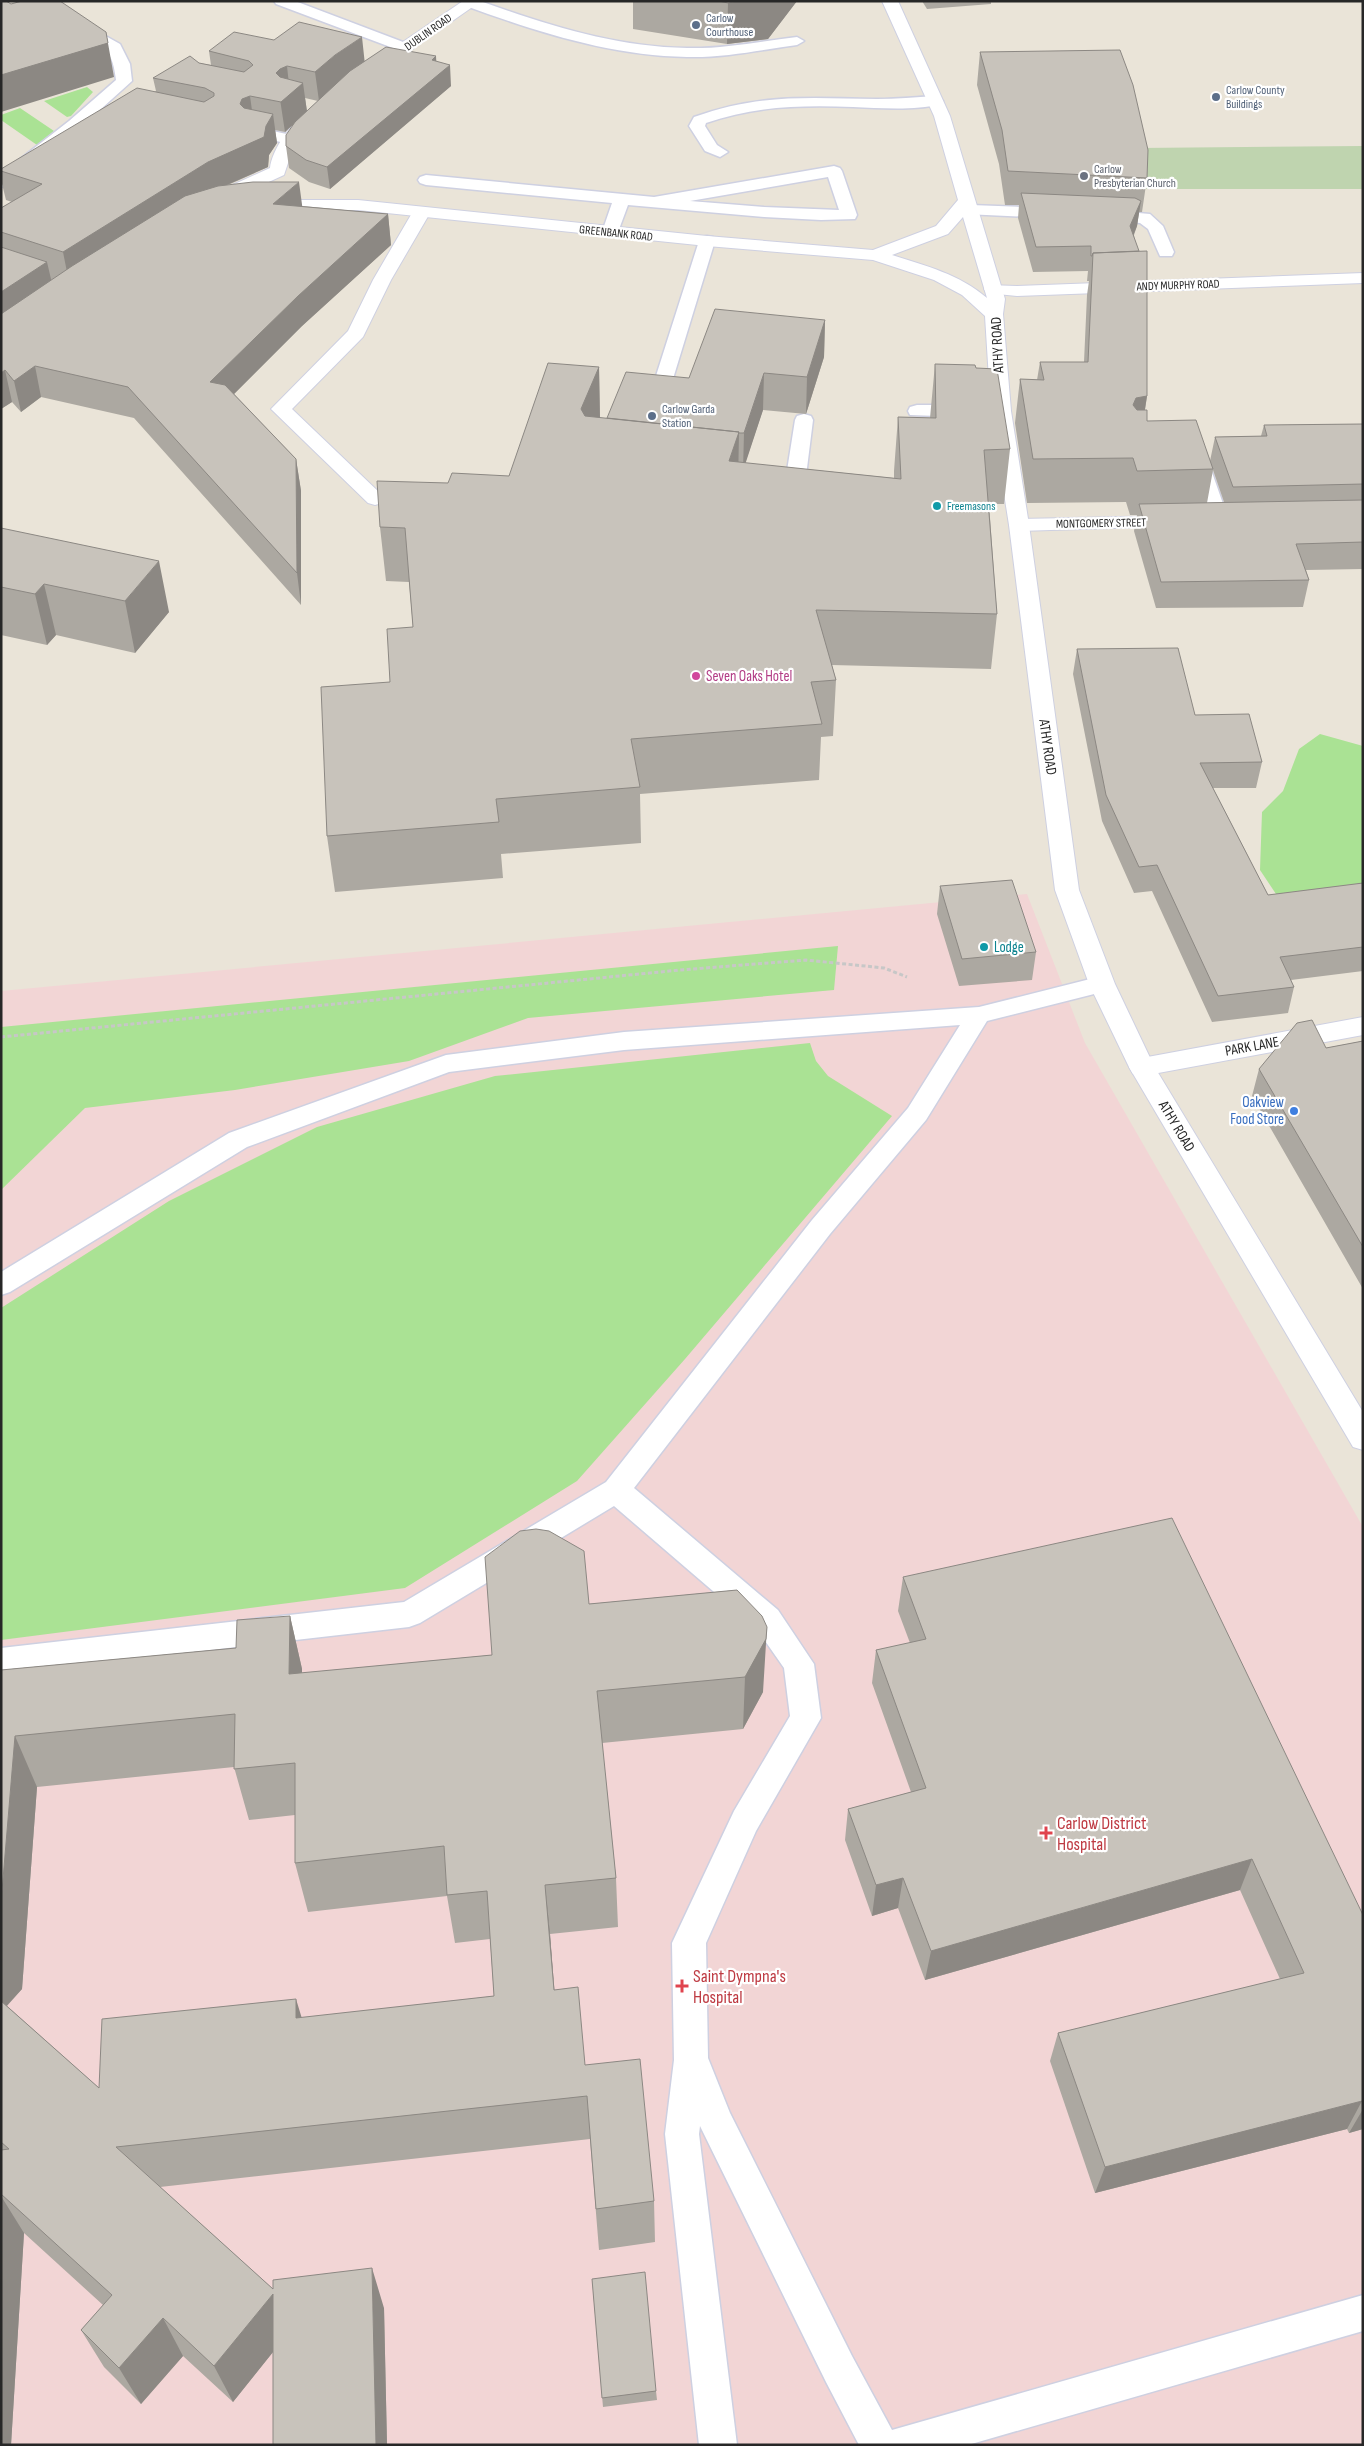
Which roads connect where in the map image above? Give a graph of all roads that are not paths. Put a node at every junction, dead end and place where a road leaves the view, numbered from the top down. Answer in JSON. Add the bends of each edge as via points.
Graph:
{"nodes":[{"id":1,"x":281,"y":1,"type":"edge"},
{"id":2,"x":890,"y":1,"type":"edge"},
{"id":3,"x":472,"y":2,"type":"edge"},
{"id":4,"x":62,"y":17,"type":"edge"},
{"id":5,"x":797,"y":41,"type":"dead end"},
{"id":6,"x":406,"y":48,"type":"junction"},
{"id":7,"x":358,"y":58,"type":"edge"},
{"id":8,"x":383,"y":63,"type":"junction"},
{"id":9,"x":360,"y":78,"type":"edge"},
{"id":10,"x":935,"y":100,"type":"junction"},
{"id":11,"x":306,"y":105,"type":"edge"},
{"id":12,"x":322,"y":108,"type":"joint"},
{"id":13,"x":254,"y":132,"type":"edge"},
{"id":14,"x":290,"y":139,"type":"junction"},
{"id":15,"x":720,"y":152,"type":"dead end"},
{"id":16,"x":8,"y":168,"type":"edge"},
{"id":17,"x":278,"y":171,"type":"junction"},
{"id":18,"x":426,"y":180,"type":"dead end"},
{"id":19,"x":1,"y":182,"type":"edge"},
{"id":20,"x":622,"y":199,"type":"junction"},
{"id":21,"x":655,"y":202,"type":"junction"},
{"id":22,"x":358,"y":205,"type":"junction"},
{"id":23,"x":969,"y":205,"type":"junction"},
{"id":24,"x":422,"y":213,"type":"junction"},
{"id":25,"x":1068,"y":214,"type":"edge"},
{"id":26,"x":1088,"y":214,"type":"edge"},
{"id":27,"x":610,"y":232,"type":"junction"},
{"id":28,"x":707,"y":241,"type":"junction"},
{"id":29,"x":1166,"y":252,"type":"dead end"},
{"id":30,"x":875,"y":255,"type":"junction"},
{"id":31,"x":1363,"y":278,"type":"edge"},
{"id":32,"x":993,"y":289,"type":"junction"},
{"id":33,"x":994,"y":314,"type":"junction"},
{"id":34,"x":619,"y":400,"type":"edge"},
{"id":35,"x":917,"y":411,"type":"dead end"},
{"id":36,"x":1001,"y":412,"type":"junction"},
{"id":37,"x":804,"y":420,"type":"dead end"},
{"id":38,"x":1183,"y":448,"type":"edge"},
{"id":39,"x":757,"y":480,"type":"edge"},
{"id":40,"x":375,"y":499,"type":"dead end"},
{"id":41,"x":1212,"y":521,"type":"joint"},
{"id":42,"x":1019,"y":525,"type":"junction"},
{"id":43,"x":1102,"y":984,"type":"junction"},
{"id":44,"x":971,"y":1015,"type":"junction"},
{"id":45,"x":1363,"y":1026,"type":"edge"},
{"id":46,"x":1142,"y":1066,"type":"junction"},
{"id":47,"x":1,"y":1285,"type":"edge"},
{"id":48,"x":1363,"y":1438,"type":"edge"},
{"id":49,"x":616,"y":1490,"type":"junction"},
{"id":50,"x":1,"y":1661,"type":"edge"},
{"id":51,"x":691,"y":2058,"type":"junction"},
{"id":52,"x":1363,"y":2313,"type":"edge"},
{"id":53,"x":718,"y":2445,"type":"edge"},
{"id":54,"x":880,"y":2445,"type":"edge"},
{"id":55,"x":901,"y":2445,"type":"edge"}],
"edges":[{"from":1,"to":6,"type":"lane"},
{"from":2,"to":10,"type":"main road","name":"ATHY ROAD"},
{"from":3,"to":5,"type":"lane","via":[[516,20],[590,41],[664,51],[715,52]]},
{"from":3,"to":6,"type":"main road","name":"DUBLIN ROAD"},
{"from":4,"to":16,"type":"lane","via":[[115,47],[124,81]]},
{"from":6,"to":8,"type":"main road","name":"DUBLIN ROAD"},
{"from":7,"to":8,"type":"lane"},
{"from":8,"to":9,"type":"main road","name":"DUBLIN ROAD"},
{"from":10,"to":15,"type":"lane","via":[[871,103],[800,101],[727,109],[700,120],[697,126],[711,148]]},
{"from":10,"to":23,"type":"main road","name":"ATHY ROAD"},
{"from":11,"to":12,"type":"lane"},
{"from":12,"to":14,"type":"main road"},
{"from":13,"to":14,"type":"lane"},
{"from":14,"to":17,"type":"main road","via":[[278,156]]},
{"from":16,"to":19,"type":"lane"},
{"from":17,"to":22,"type":"main road","name":"GREENBANK ROAD","via":[[298,185]]},
{"from":17,"to":22,"type":"main road","name":"GREENBANK ROAD","via":[[220,198],[208,209]]},
{"from":18,"to":20,"type":"lane"},
{"from":20,"to":21,"type":"lane"},
{"from":20,"to":27,"type":"lane"},
{"from":21,"to":21,"type":"lane","via":[[806,216],[849,215],[834,170]]},
{"from":22,"to":24,"type":"main road","name":"GREENBANK ROAD"},
{"from":23,"to":25,"type":"lane"},
{"from":23,"to":30,"type":"main road","name":"GREENBANK ROAD","via":[[942,230]]},
{"from":23,"to":32,"type":"main road","name":"ATHY ROAD"},
{"from":24,"to":27,"type":"main road","name":"GREENBANK ROAD"},
{"from":24,"to":40,"type":"main road","via":[[382,280],[356,333],[281,409]]},
{"from":26,"to":29,"type":"lane","via":[[1144,218],[1155,226]]},
{"from":27,"to":28,"type":"main road","name":"GREENBANK ROAD"},
{"from":28,"to":30,"type":"main road","name":"GREENBANK ROAD"},
{"from":28,"to":34,"type":"lane","via":[[663,382]]},
{"from":30,"to":33,"type":"main road","name":"GREENBANK ROAD","via":[[940,276],[968,291]]},
{"from":31,"to":32,"type":"main road","name":"ANDY MURPHY ROAD","via":[[1017,291]]},
{"from":32,"to":33,"type":"main road","name":"ATHY ROAD","via":[[996,299]]},
{"from":33,"to":36,"type":"main road","name":"ATHY ROAD"},
{"from":35,"to":36,"type":"lane"},
{"from":36,"to":42,"type":"main road","name":"ATHY ROAD"},
{"from":37,"to":39,"type":"lane","via":[[795,484]]},
{"from":38,"to":41,"type":"lane","via":[[1196,453]]},
{"from":41,"to":42,"type":"main road","name":"MONTGOMERY STREET"},
{"from":42,"to":43,"type":"main road","name":"ATHY ROAD","via":[[1067,890]]},
{"from":43,"to":44,"type":"lane"},
{"from":43,"to":46,"type":"main road","name":"ATHY ROAD"},
{"from":44,"to":47,"type":"lane","via":[[624,1041],[446,1064],[238,1140]]},
{"from":44,"to":49,"type":"lane","via":[[917,1114],[821,1227]]},
{"from":45,"to":46,"type":"main road","name":"PARK LANE"},
{"from":46,"to":48,"type":"main road","name":"ATHY ROAD"},
{"from":49,"to":50,"type":"lane","via":[[409,1614]]},
{"from":49,"to":51,"type":"lane","via":[[767,1619],[799,1664],[806,1718],[745,1821],[689,1943]]},
{"from":51,"to":53,"type":"lane","via":[[682,2134]]},
{"from":51,"to":54,"type":"lane","via":[[717,2124]]},
{"from":52,"to":55,"type":"lane"}]}
